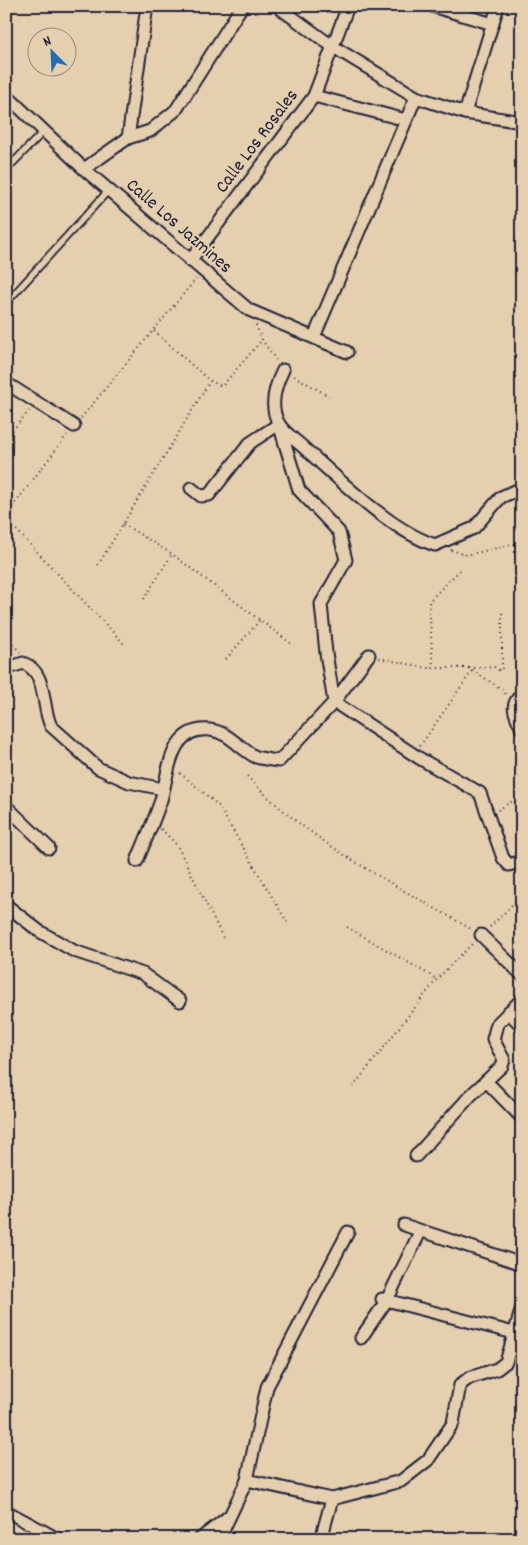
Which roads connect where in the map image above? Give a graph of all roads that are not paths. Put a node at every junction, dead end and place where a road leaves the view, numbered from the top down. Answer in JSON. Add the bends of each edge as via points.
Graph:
{"nodes":[{"id":1,"x":146,"y":6,"type":"edge"},
{"id":2,"x":242,"y":6,"type":"edge"},
{"id":3,"x":277,"y":6,"type":"edge"},
{"id":4,"x":348,"y":6,"type":"edge"},
{"id":5,"x":432,"y":6,"type":"edge"},
{"id":6,"x":498,"y":6,"type":"edge"},
{"id":7,"x":493,"y":24,"type":"junction"},
{"id":8,"x":332,"y":46,"type":"junction"},
{"id":9,"x":6,"y":96,"type":"edge"},
{"id":10,"x":314,"y":96,"type":"junction"},
{"id":11,"x":416,"y":97,"type":"junction"},
{"id":12,"x":465,"y":113,"type":"junction"},
{"id":13,"x":406,"y":120,"type":"junction"},
{"id":14,"x":522,"y":122,"type":"edge"},
{"id":15,"x":44,"y":131,"type":"junction"},
{"id":16,"x":128,"y":138,"type":"junction"},
{"id":17,"x":84,"y":169,"type":"junction"},
{"id":18,"x":6,"y":170,"type":"edge"},
{"id":19,"x":109,"y":190,"type":"junction"},
{"id":20,"x":190,"y":261,"type":"junction"},
{"id":21,"x":6,"y":302,"type":"edge"},
{"id":22,"x":314,"y":337,"type":"junction"},
{"id":23,"x":348,"y":352,"type":"dead end"},
{"id":24,"x":283,"y":370,"type":"dead end"},
{"id":25,"x":6,"y":382,"type":"edge"},
{"id":26,"x":279,"y":424,"type":"junction"},
{"id":27,"x":74,"y":426,"type":"road end"},
{"id":28,"x":191,"y":488,"type":"dead end"},
{"id":29,"x":522,"y":488,"type":"edge"},
{"id":30,"x":369,"y":656,"type":"road end"},
{"id":31,"x":6,"y":669,"type":"edge"},
{"id":32,"x":522,"y":694,"type":"edge"},
{"id":33,"x":334,"y":702,"type":"junction"},
{"id":34,"x":522,"y":729,"type":"edge"},
{"id":35,"x":163,"y":788,"type":"junction"},
{"id":36,"x":6,"y":806,"type":"edge"},
{"id":37,"x":49,"y":848,"type":"dead end"},
{"id":38,"x":137,"y":861,"type":"dead end"},
{"id":39,"x":522,"y":861,"type":"edge"},
{"id":40,"x":6,"y":905,"type":"edge"},
{"id":41,"x":481,"y":935,"type":"road end"},
{"id":42,"x":522,"y":975,"type":"edge"},
{"id":43,"x":522,"y":999,"type":"edge"},
{"id":44,"x":180,"y":1001,"type":"dead end"},
{"id":45,"x":508,"y":1012,"type":"junction"},
{"id":46,"x":522,"y":1026,"type":"edge"},
{"id":47,"x":486,"y":1082,"type":"junction"},
{"id":48,"x":522,"y":1118,"type":"edge"},
{"id":49,"x":416,"y":1156,"type":"dead end"},
{"id":50,"x":404,"y":1225,"type":"dead end"},
{"id":51,"x":348,"y":1232,"type":"dead end"},
{"id":52,"x":420,"y":1232,"type":"junction"},
{"id":53,"x":522,"y":1264,"type":"edge"},
{"id":54,"x":384,"y":1299,"type":"junction"},
{"id":55,"x":522,"y":1307,"type":"edge"},
{"id":56,"x":514,"y":1333,"type":"junction"},
{"id":57,"x":361,"y":1338,"type":"dead end"},
{"id":58,"x":247,"y":1480,"type":"junction"},
{"id":59,"x":332,"y":1499,"type":"junction"},
{"id":60,"x":6,"y":1511,"type":"edge"},
{"id":61,"x":230,"y":1515,"type":"junction"},
{"id":62,"x":58,"y":1539,"type":"edge"},
{"id":63,"x":200,"y":1539,"type":"edge"},
{"id":64,"x":219,"y":1539,"type":"edge"},
{"id":65,"x":321,"y":1539,"type":"edge"}],
"edges":[{"from":1,"to":16,"type":"street"},
{"from":2,"to":16,"type":"street","via":[[176,110],[150,132]]},
{"from":3,"to":8,"type":"street"},
{"from":4,"to":8,"type":"street","name":"Calle Los Rosales"},
{"from":5,"to":7,"type":"street"},
{"from":6,"to":7,"type":"street"},
{"from":7,"to":12,"type":"street"},
{"from":8,"to":10,"type":"street","name":"Calle Los Rosales"},
{"from":8,"to":11,"type":"street"},
{"from":9,"to":15,"type":"street","name":"Calle Los Jazmines"},
{"from":10,"to":13,"type":"street"},
{"from":10,"to":20,"type":"street","name":"Calle Los Rosales"},
{"from":11,"to":12,"type":"street"},
{"from":11,"to":13,"type":"street"},
{"from":12,"to":14,"type":"street"},
{"from":13,"to":22,"type":"street"},
{"from":15,"to":17,"type":"street","name":"Calle Los Jazmines"},
{"from":15,"to":18,"type":"lane"},
{"from":16,"to":17,"type":"street"},
{"from":17,"to":19,"type":"street","name":"Calle Los Jazmines"},
{"from":19,"to":20,"type":"street","name":"Calle Los Jazmines"},
{"from":19,"to":21,"type":"lane"},
{"from":20,"to":22,"type":"street","name":"Calle Los Jazmines","via":[[249,310]]},
{"from":22,"to":23,"type":"street","name":"Calle Los Jazmines"},
{"from":24,"to":26,"type":"street","via":[[274,396]]},
{"from":25,"to":27,"type":"street"},
{"from":26,"to":28,"type":"street","via":[[250,443],[209,495],[201,496]]},
{"from":26,"to":29,"type":"street","via":[[347,487],[415,539],[435,545],[474,528],[502,496]]},
{"from":26,"to":33,"type":"street","via":[[299,490],[339,532],[346,560],[321,604]]},
{"from":30,"to":33,"type":"street"},
{"from":31,"to":35,"type":"street","via":[[23,663],[30,665],[41,681],[51,726],[98,768],[129,782]]},
{"from":32,"to":34,"type":"street","via":[[513,709]]},
{"from":33,"to":35,"type":"street","via":[[279,761],[256,757],[234,740],[212,730],[184,736],[168,763]]},
{"from":33,"to":39,"type":"street","via":[[480,793],[503,858],[509,864]]},
{"from":35,"to":38,"type":"street"},
{"from":36,"to":37,"type":"street"},
{"from":40,"to":44,"type":"street","via":[[39,932],[74,951],[143,974]]},
{"from":41,"to":42,"type":"street"},
{"from":43,"to":45,"type":"street"},
{"from":45,"to":46,"type":"street"},
{"from":45,"to":47,"type":"street","via":[[497,1024],[493,1039],[504,1060]]},
{"from":47,"to":48,"type":"street"},
{"from":47,"to":49,"type":"street"},
{"from":50,"to":52,"type":"street"},
{"from":51,"to":58,"type":"street","via":[[266,1387]]},
{"from":52,"to":53,"type":"street"},
{"from":52,"to":54,"type":"street"},
{"from":54,"to":56,"type":"street"},
{"from":54,"to":57,"type":"street"},
{"from":55,"to":56,"type":"street"},
{"from":56,"to":59,"type":"street","via":[[506,1362],[460,1385],[453,1423],[428,1460],[401,1481]]},
{"from":58,"to":59,"type":"street"},
{"from":58,"to":61,"type":"street"},
{"from":59,"to":65,"type":"street"},
{"from":60,"to":62,"type":"street"},
{"from":61,"to":63,"type":"street"},
{"from":61,"to":64,"type":"street"}]}
